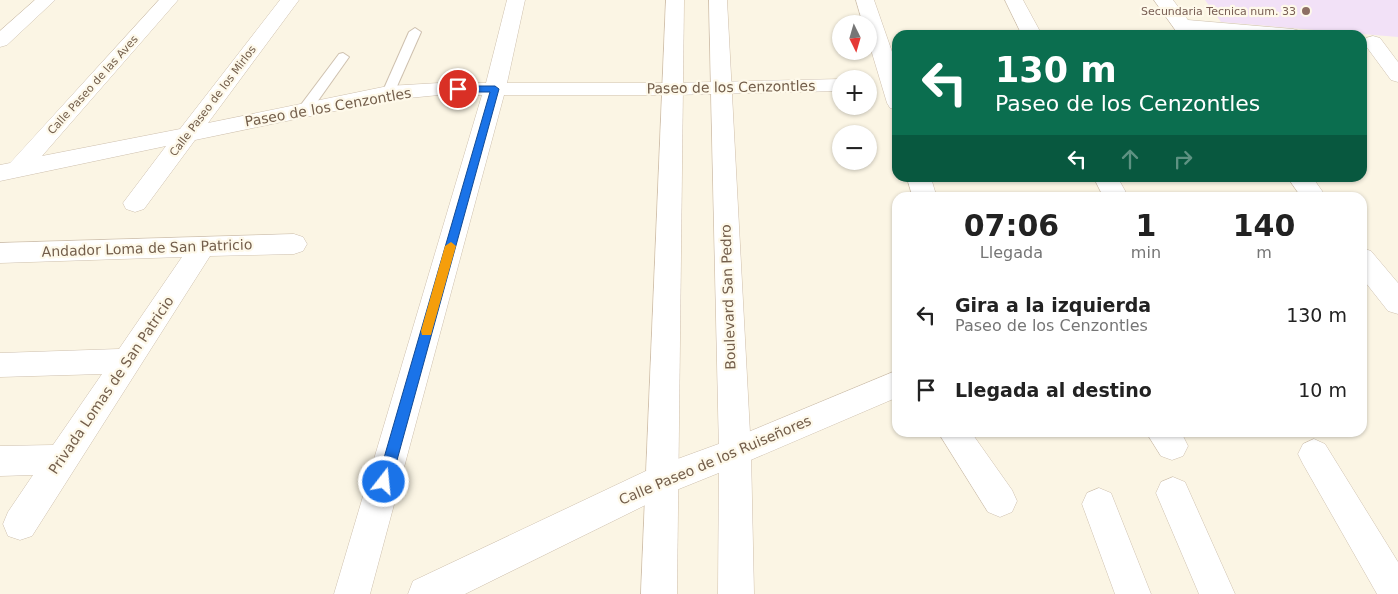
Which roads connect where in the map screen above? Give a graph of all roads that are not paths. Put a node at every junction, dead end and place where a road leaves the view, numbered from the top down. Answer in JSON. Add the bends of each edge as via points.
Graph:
{"nodes":[{"id":1,"x":46,"y":0,"type":"edge"},
{"id":2,"x":169,"y":0,"type":"edge"},
{"id":3,"x":290,"y":0,"type":"edge"},
{"id":4,"x":516,"y":0,"type":"edge"},
{"id":5,"x":676,"y":0,"type":"edge"},
{"id":6,"x":718,"y":0,"type":"edge"},
{"id":7,"x":865,"y":0,"type":"edge"},
{"id":8,"x":1014,"y":0,"type":"edge"},
{"id":9,"x":1163,"y":0,"type":"edge"},
{"id":10,"x":1029,"y":30,"type":"edge"},
{"id":11,"x":1185,"y":30,"type":"edge"},
{"id":12,"x":416,"y":32,"type":"dead end"},
{"id":13,"x":1368,"y":41,"type":"edge"},
{"id":14,"x":0,"y":42,"type":"edge"},
{"id":15,"x":1398,"y":44,"type":"edge"},
{"id":16,"x":343,"y":57,"type":"dead end"},
{"id":17,"x":1398,"y":76,"type":"edge"},
{"id":18,"x":892,"y":84,"type":"edge"},
{"id":19,"x":832,"y":85,"type":"edge"},
{"id":20,"x":877,"y":87,"type":"edge"},
{"id":21,"x":672,"y":88,"type":"junction"},
{"id":22,"x":720,"y":88,"type":"junction"},
{"id":23,"x":495,"y":89,"type":"junction"},
{"id":24,"x":892,"y":92,"type":"edge"},
{"id":25,"x":388,"y":93,"type":"junction"},
{"id":26,"x":305,"y":109,"type":"junction"},
{"id":27,"x":188,"y":133,"type":"junction"},
{"id":28,"x":8,"y":171,"type":"edge"},
{"id":29,"x":1303,"y":182,"type":"edge"},
{"id":30,"x":1311,"y":192,"type":"edge"},
{"id":31,"x":135,"y":203,"type":"dead end"},
{"id":32,"x":294,"y":244,"type":"dead end"},
{"id":33,"x":203,"y":246,"type":"junction"},
{"id":34,"x":0,"y":253,"type":"edge"},
{"id":35,"x":1367,"y":266,"type":"edge"},
{"id":36,"x":1398,"y":304,"type":"edge"},
{"id":37,"x":127,"y":361,"type":"junction"},
{"id":38,"x":0,"y":365,"type":"edge"},
{"id":39,"x":892,"y":386,"type":"edge"},
{"id":40,"x":956,"y":437,"type":"edge"},
{"id":41,"x":735,"y":452,"type":"junction"},
{"id":42,"x":1314,"y":454,"type":"dead end"},
{"id":43,"x":61,"y":460,"type":"junction"},
{"id":44,"x":0,"y":461,"type":"edge"},
{"id":45,"x":662,"y":480,"type":"junction"},
{"id":46,"x":1173,"y":493,"type":"dead end"},
{"id":47,"x":1000,"y":501,"type":"dead end"},
{"id":48,"x":1099,"y":504,"type":"dead end"},
{"id":49,"x":20,"y":524,"type":"dead end"},
{"id":50,"x":352,"y":594,"type":"edge"},
{"id":51,"x":426,"y":594,"type":"edge"},
{"id":52,"x":659,"y":594,"type":"edge"},
{"id":53,"x":736,"y":594,"type":"edge"},
{"id":54,"x":1133,"y":594,"type":"edge"},
{"id":55,"x":1217,"y":594,"type":"edge"},
{"id":56,"x":1398,"y":594,"type":"edge"}],
"edges":[{"from":1,"to":14,"type":"street"},
{"from":2,"to":28,"type":"street","name":"Calle Paseo de las Aves"},
{"from":3,"to":27,"type":"street","name":"Calle Paseo de los Mirlos"},
{"from":4,"to":23,"type":"street"},
{"from":5,"to":21,"type":"street"},
{"from":6,"to":22,"type":"street","name":"Boulevard San Pedro"},
{"from":7,"to":18,"type":"street"},
{"from":8,"to":10,"type":"street"},
{"from":9,"to":11,"type":"street"},
{"from":12,"to":25,"type":"lane"},
{"from":13,"to":15,"type":"street"},
{"from":13,"to":17,"type":"street"},
{"from":16,"to":26,"type":"lane"},
{"from":19,"to":22,"type":"street","name":"Paseo de los Cenzontles"},
{"from":20,"to":24,"type":"street"},
{"from":21,"to":22,"type":"street","name":"Paseo de los Cenzontles"},
{"from":21,"to":23,"type":"street","name":"Paseo de los Cenzontles"},
{"from":21,"to":45,"type":"street"},
{"from":22,"to":41,"type":"street","name":"Boulevard San Pedro"},
{"from":23,"to":25,"type":"street","name":"Paseo de los Cenzontles"},
{"from":23,"to":50,"type":"street"},
{"from":25,"to":26,"type":"street","name":"Paseo de los Cenzontles"},
{"from":26,"to":27,"type":"street","name":"Paseo de los Cenzontles"},
{"from":27,"to":28,"type":"street","name":"Paseo de los Cenzontles"},
{"from":27,"to":31,"type":"street","name":"Calle Paseo de los Mirlos"},
{"from":29,"to":30,"type":"street"},
{"from":32,"to":33,"type":"street","name":"Andador Loma de San Patricio"},
{"from":33,"to":34,"type":"street","name":"Andador Loma de San Patricio"},
{"from":33,"to":37,"type":"street","name":"Privada Lomas de San Patricio"},
{"from":35,"to":36,"type":"street"},
{"from":37,"to":38,"type":"street"},
{"from":37,"to":43,"type":"street","name":"Privada Lomas de San Patricio"},
{"from":39,"to":41,"type":"street","name":"Calle Paseo de los Ruiseñores"},
{"from":40,"to":47,"type":"street"},
{"from":41,"to":45,"type":"street","name":"Calle Paseo de los Ruiseñores"},
{"from":41,"to":53,"type":"street","name":"Boulevard San Pedro"},
{"from":42,"to":56,"type":"street"},
{"from":43,"to":44,"type":"street"},
{"from":43,"to":49,"type":"street","name":"Privada Lomas de San Patricio"},
{"from":45,"to":51,"type":"street","name":"Calle Paseo de los Ruiseñores"},
{"from":45,"to":52,"type":"street"},
{"from":46,"to":55,"type":"street"},
{"from":48,"to":54,"type":"street"}]}
